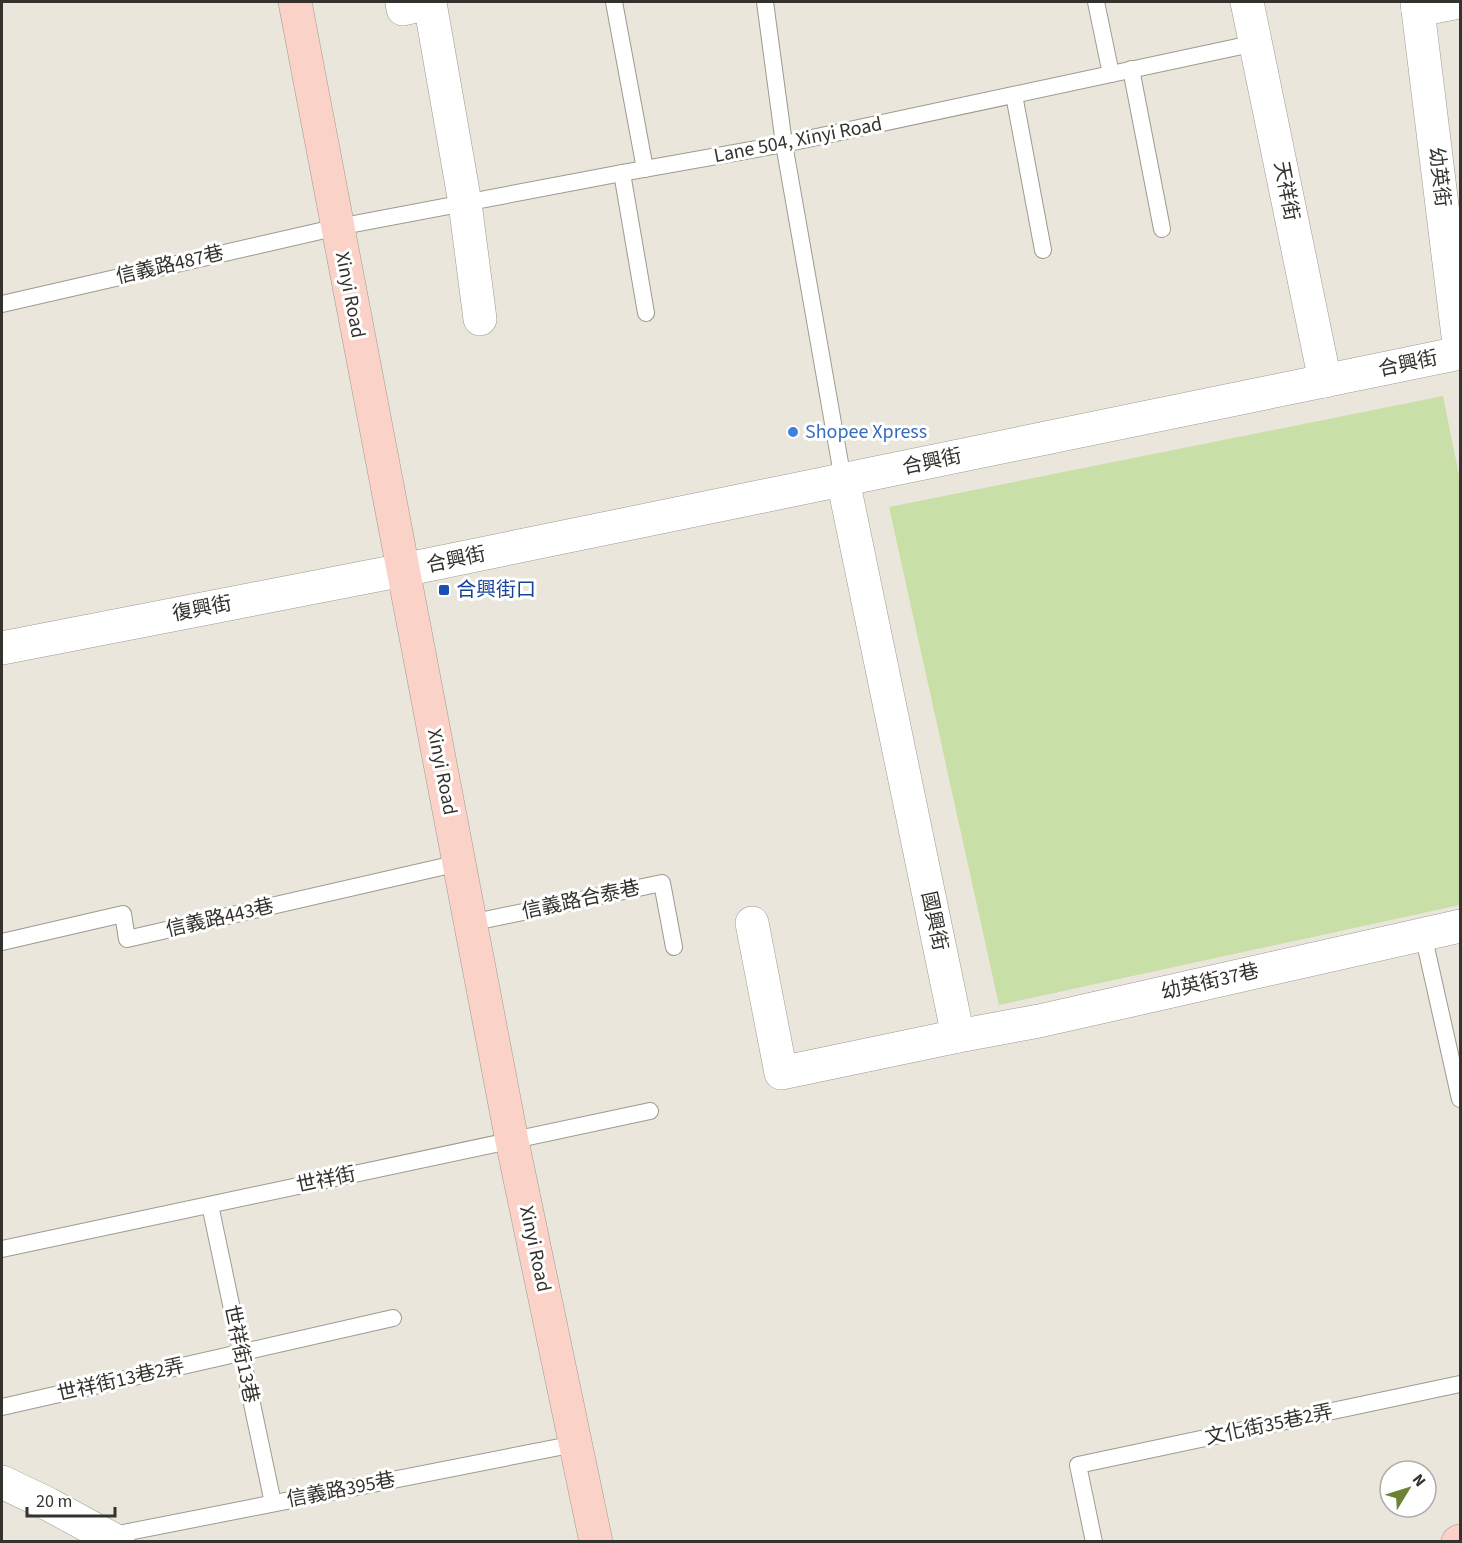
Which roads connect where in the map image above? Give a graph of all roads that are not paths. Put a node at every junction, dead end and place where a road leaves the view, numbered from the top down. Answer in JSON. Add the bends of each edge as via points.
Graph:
{"nodes":[{"id":1,"x":295,"y":2,"type":"edge"},
{"id":2,"x":402,"y":2,"type":"edge"},
{"id":3,"x":614,"y":2,"type":"edge"},
{"id":4,"x":765,"y":2,"type":"edge"},
{"id":5,"x":1096,"y":2,"type":"edge"},
{"id":6,"x":1247,"y":2,"type":"edge"},
{"id":7,"x":1459,"y":2,"type":"edge"},
{"id":8,"x":1418,"y":6,"type":"edge"},
{"id":9,"x":1256,"y":43,"type":"junction"},
{"id":10,"x":1131,"y":69,"type":"junction"},
{"id":11,"x":1111,"y":74,"type":"junction"},
{"id":12,"x":1014,"y":94,"type":"junction"},
{"id":13,"x":784,"y":144,"type":"junction"},
{"id":14,"x":1449,"y":165,"type":"edge"},
{"id":15,"x":645,"y":168,"type":"junction"},
{"id":16,"x":622,"y":173,"type":"junction"},
{"id":17,"x":465,"y":203,"type":"junction"},
{"id":18,"x":338,"y":227,"type":"junction"},
{"id":19,"x":1162,"y":229,"type":"dead end"},
{"id":20,"x":1043,"y":250,"type":"dead end"},
{"id":21,"x":2,"y":304,"type":"edge"},
{"id":22,"x":646,"y":313,"type":"dead end"},
{"id":23,"x":480,"y":319,"type":"dead end"},
{"id":24,"x":1461,"y":352,"type":"edge"},
{"id":25,"x":1324,"y":381,"type":"junction"},
{"id":26,"x":843,"y":480,"type":"junction"},
{"id":27,"x":403,"y":570,"type":"junction"},
{"id":28,"x":2,"y":648,"type":"edge"},
{"id":29,"x":459,"y":863,"type":"junction"},
{"id":30,"x":470,"y":923,"type":"junction"},
{"id":31,"x":752,"y":923,"type":"dead end"},
{"id":32,"x":1461,"y":926,"type":"edge"},
{"id":33,"x":1423,"y":934,"type":"junction"},
{"id":34,"x":2,"y":942,"type":"edge"},
{"id":35,"x":674,"y":947,"type":"dead end"},
{"id":36,"x":958,"y":1036,"type":"junction"},
{"id":37,"x":1461,"y":1099,"type":"edge"},
{"id":38,"x":650,"y":1111,"type":"dead end"},
{"id":39,"x":512,"y":1140,"type":"junction"},
{"id":40,"x":210,"y":1205,"type":"junction"},
{"id":41,"x":2,"y":1249,"type":"edge"},
{"id":42,"x":393,"y":1318,"type":"dead end"},
{"id":43,"x":240,"y":1353,"type":"junction"},
{"id":44,"x":1461,"y":1384,"type":"edge"},
{"id":45,"x":2,"y":1407,"type":"edge"},
{"id":46,"x":575,"y":1444,"type":"junction"},
{"id":47,"x":2,"y":1482,"type":"edge"},
{"id":48,"x":273,"y":1503,"type":"junction"},
{"id":49,"x":112,"y":1539,"type":"edge"},
{"id":50,"x":596,"y":1542,"type":"edge"},
{"id":51,"x":1094,"y":1542,"type":"edge"}],
"edges":[{"from":1,"to":18,"type":"street","name":"Xinyi Road"},
{"from":2,"to":17,"type":"street","via":[[403,9],[430,3]]},
{"from":3,"to":15,"type":"lane"},
{"from":4,"to":13,"type":"lane"},
{"from":5,"to":11,"type":"lane"},
{"from":6,"to":9,"type":"street","name":"天祥街"},
{"from":7,"to":8,"type":"street"},
{"from":8,"to":14,"type":"street","name":"幼英街"},
{"from":9,"to":10,"type":"lane","name":"Lane 504, Xinyi Road"},
{"from":9,"to":25,"type":"street","name":"天祥街"},
{"from":10,"to":11,"type":"lane","name":"Lane 504, Xinyi Road"},
{"from":10,"to":19,"type":"lane"},
{"from":11,"to":12,"type":"lane","name":"Lane 504, Xinyi Road"},
{"from":12,"to":13,"type":"lane","name":"Lane 504, Xinyi Road"},
{"from":12,"to":20,"type":"lane"},
{"from":13,"to":15,"type":"lane","name":"Lane 504, Xinyi Road"},
{"from":13,"to":26,"type":"lane"},
{"from":14,"to":24,"type":"street","name":"幼英街"},
{"from":15,"to":16,"type":"lane","name":"Lane 504, Xinyi Road"},
{"from":16,"to":17,"type":"lane","name":"Lane 504, Xinyi Road"},
{"from":16,"to":22,"type":"lane"},
{"from":17,"to":18,"type":"lane","name":"Lane 504, Xinyi Road"},
{"from":17,"to":23,"type":"street"},
{"from":18,"to":21,"type":"lane","name":"信義路487巷"},
{"from":18,"to":27,"type":"street","name":"Xinyi Road"},
{"from":24,"to":25,"type":"street","name":"合興街"},
{"from":25,"to":26,"type":"street","name":"合興街"},
{"from":26,"to":27,"type":"street","name":"合興街"},
{"from":26,"to":36,"type":"street","name":"國興街"},
{"from":27,"to":28,"type":"street","name":"復興街"},
{"from":27,"to":29,"type":"street","name":"Xinyi Road"},
{"from":29,"to":30,"type":"street","name":"Xinyi Road"},
{"from":29,"to":34,"type":"lane","name":"信義路443巷","via":[[127,939],[123,914]]},
{"from":30,"to":35,"type":"lane","name":"信義路合泰巷","via":[[662,883]]},
{"from":30,"to":39,"type":"street","name":"Xinyi Road"},
{"from":31,"to":36,"type":"street","via":[[781,1073]]},
{"from":32,"to":33,"type":"street","name":"幼英街37巷"},
{"from":33,"to":36,"type":"street","name":"幼英街37巷"},
{"from":33,"to":37,"type":"lane"},
{"from":38,"to":39,"type":"lane","name":"世祥街"},
{"from":39,"to":40,"type":"lane","name":"世祥街"},
{"from":39,"to":46,"type":"street","name":"Xinyi Road"},
{"from":40,"to":41,"type":"lane","name":"世祥街"},
{"from":40,"to":43,"type":"lane","name":"世祥街13巷"},
{"from":42,"to":43,"type":"lane","name":"世祥街13巷2弄"},
{"from":43,"to":45,"type":"lane","name":"世祥街13巷2弄"},
{"from":43,"to":48,"type":"lane","name":"世祥街13巷"},
{"from":44,"to":51,"type":"lane","name":"文化街35巷2弄","via":[[1078,1466]]},
{"from":46,"to":48,"type":"lane","name":"信義路395巷"},
{"from":46,"to":50,"type":"street","name":"Xinyi Road"},
{"from":47,"to":49,"type":"street"},
{"from":48,"to":49,"type":"lane","name":"信義路395巷"}]}
